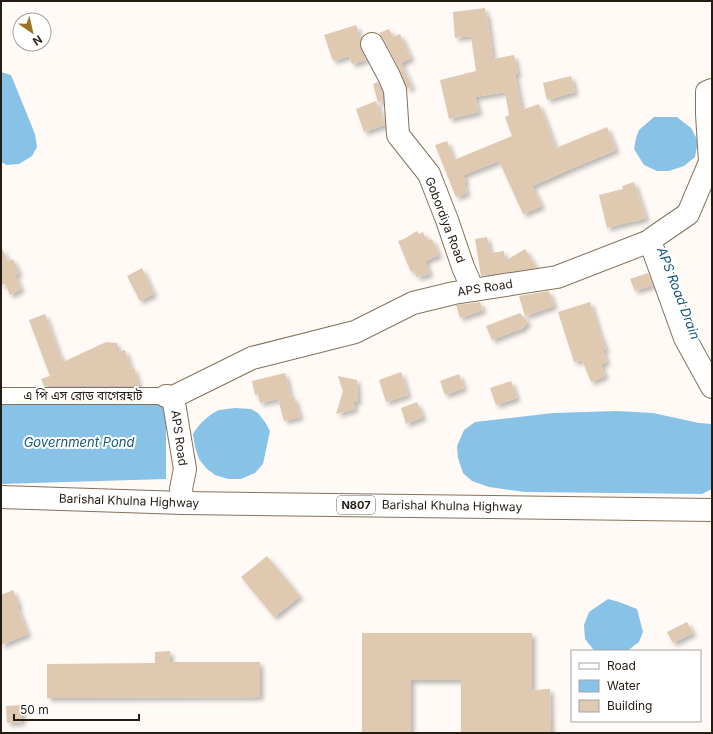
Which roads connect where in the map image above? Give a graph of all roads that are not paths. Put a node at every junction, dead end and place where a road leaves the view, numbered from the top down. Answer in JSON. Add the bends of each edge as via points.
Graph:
{"nodes":[{"id":1,"x":372,"y":44,"type":"dead end"},
{"id":2,"x":712,"y":90,"type":"edge"},
{"id":3,"x":650,"y":241,"type":"junction"},
{"id":4,"x":473,"y":290,"type":"junction"},
{"id":5,"x":712,"y":387,"type":"edge"},
{"id":6,"x":1,"y":396,"type":"edge"},
{"id":7,"x":169,"y":396,"type":"junction"},
{"id":8,"x":1,"y":497,"type":"edge"},
{"id":9,"x":183,"y":503,"type":"junction"},
{"id":10,"x":712,"y":510,"type":"edge"}],
"edges":[{"from":1,"to":4,"type":"main road","name":"Gobordiya Road","via":[[395,90],[398,135],[429,174]]},
{"from":2,"to":3,"type":"main road","name":"APS Road","via":[[707,92],[710,162],[688,214]]},
{"from":3,"to":4,"type":"main road","name":"APS Road","via":[[558,278]]},
{"from":3,"to":5,"type":"main road","via":[[684,338]]},
{"from":4,"to":7,"type":"main road","name":"APS Road","via":[[413,303],[355,332],[252,358]]},
{"from":6,"to":7,"type":"street","name":"এ পি এস রোড বাগেরহাট"},
{"from":7,"to":9,"type":"main road","name":"APS Road","via":[[185,469],[181,490]]},
{"from":8,"to":9,"type":"main road","name":"Barishal Khulna Highway","number":"N807"},
{"from":9,"to":10,"type":"main road","name":"Barishal Khulna Highway","number":"N807"}]}
